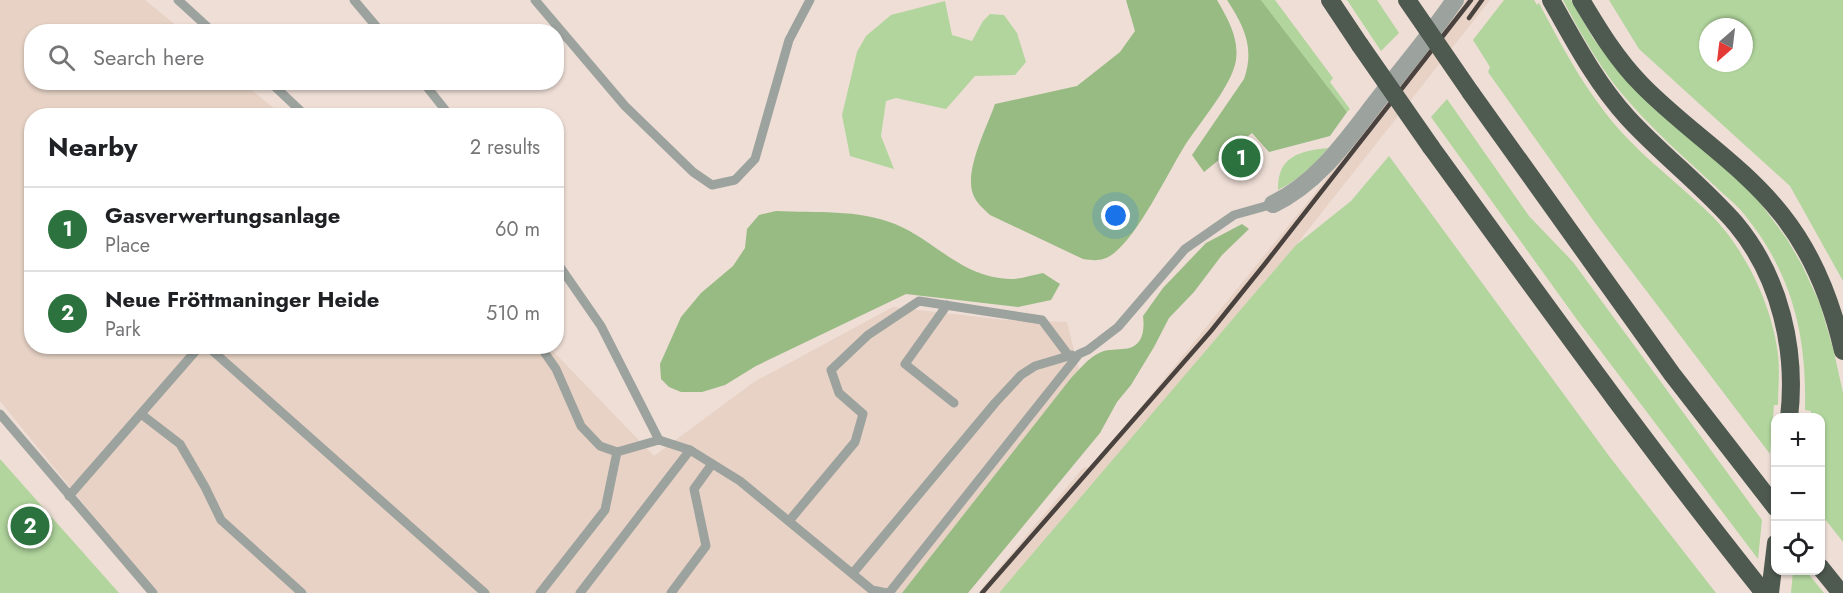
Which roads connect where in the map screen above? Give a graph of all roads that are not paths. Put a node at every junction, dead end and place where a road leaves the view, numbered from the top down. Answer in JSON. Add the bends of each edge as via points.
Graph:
{"nodes":[{"id":1,"x":178,"y":0,"type":"edge"},
{"id":2,"x":354,"y":0,"type":"edge"},
{"id":3,"x":535,"y":0,"type":"edge"},
{"id":4,"x":810,"y":0,"type":"edge"},
{"id":5,"x":1319,"y":0,"type":"edge"},
{"id":6,"x":1330,"y":0,"type":"edge"},
{"id":7,"x":1407,"y":0,"type":"edge"},
{"id":8,"x":1422,"y":0,"type":"edge"},
{"id":9,"x":1455,"y":0,"type":"edge"},
{"id":10,"x":1551,"y":0,"type":"edge"},
{"id":11,"x":1581,"y":0,"type":"edge"},
{"id":12,"x":204,"y":24,"type":"edge"},
{"id":13,"x":374,"y":24,"type":"edge"},
{"id":14,"x":555,"y":24,"type":"edge"},
{"id":15,"x":564,"y":34,"type":"edge"},
{"id":16,"x":1355,"y":38,"type":"junction"},
{"id":17,"x":1475,"y":88,"type":"junction"},
{"id":18,"x":278,"y":90,"type":"edge"},
{"id":19,"x":429,"y":90,"type":"edge"},
{"id":20,"x":298,"y":108,"type":"edge"},
{"id":21,"x":444,"y":108,"type":"edge"},
{"id":22,"x":1273,"y":204,"type":"joint"},
{"id":23,"x":564,"y":272,"type":"edge"},
{"id":24,"x":947,"y":305,"type":"junction"},
{"id":25,"x":1843,"y":351,"type":"edge"},
{"id":26,"x":193,"y":354,"type":"edge"},
{"id":27,"x":216,"y":354,"type":"edge"},
{"id":28,"x":546,"y":354,"type":"edge"},
{"id":29,"x":1074,"y":355,"type":"junction"},
{"id":30,"x":954,"y":403,"type":"dead end"},
{"id":31,"x":1790,"y":413,"type":"edge"},
{"id":32,"x":0,"y":414,"type":"edge"},
{"id":33,"x":141,"y":414,"type":"junction"},
{"id":34,"x":659,"y":440,"type":"junction"},
{"id":35,"x":690,"y":450,"type":"junction"},
{"id":36,"x":617,"y":452,"type":"junction"},
{"id":37,"x":712,"y":464,"type":"junction"},
{"id":38,"x":69,"y":496,"type":"junction"},
{"id":39,"x":1771,"y":502,"type":"edge"},
{"id":40,"x":789,"y":521,"type":"junction"},
{"id":41,"x":1825,"y":572,"type":"edge"},
{"id":42,"x":853,"y":573,"type":"junction"},
{"id":43,"x":1772,"y":575,"type":"edge"},
{"id":44,"x":871,"y":591,"type":"edge"},
{"id":45,"x":153,"y":593,"type":"edge"},
{"id":46,"x":302,"y":593,"type":"edge"},
{"id":47,"x":485,"y":593,"type":"edge"},
{"id":48,"x":540,"y":593,"type":"edge"},
{"id":49,"x":580,"y":593,"type":"edge"},
{"id":50,"x":671,"y":593,"type":"edge"},
{"id":51,"x":888,"y":593,"type":"edge"},
{"id":52,"x":1764,"y":593,"type":"edge"},
{"id":53,"x":1770,"y":593,"type":"edge"},
{"id":54,"x":1841,"y":593,"type":"edge"}],
"edges":[{"from":1,"to":12,"type":"lane"},
{"from":2,"to":13,"type":"lane"},
{"from":3,"to":14,"type":"lane"},
{"from":4,"to":15,"type":"lane","via":[[789,40],[754,159],[735,180],[712,185],[693,172],[625,106]]},
{"from":5,"to":16,"type":"highway"},
{"from":6,"to":16,"type":"highway"},
{"from":7,"to":17,"type":"highway","bridge":true},
{"from":8,"to":17,"type":"highway"},
{"from":9,"to":22,"type":"street","via":[[1331,159],[1300,189]]},
{"from":10,"to":31,"type":"highway","via":[[1614,101],[1719,206],[1753,250],[1777,298],[1786,332],[1792,377]]},
{"from":11,"to":25,"type":"highway","via":[[1599,31],[1642,84],[1734,163],[1783,216],[1806,250],[1832,311]]},
{"from":16,"to":52,"type":"highway","bridge":true,"via":[[1627,417]]},
{"from":17,"to":39,"type":"highway","via":[[1497,129],[1672,374]]},
{"from":18,"to":20,"type":"lane"},
{"from":19,"to":21,"type":"lane"},
{"from":22,"to":29,"type":"lane","via":[[1234,215],[1185,249],[1118,327],[1088,350]]},
{"from":23,"to":34,"type":"lane","via":[[602,326]]},
{"from":24,"to":29,"type":"lane","via":[[1042,320]]},
{"from":24,"to":30,"type":"lane","via":[[905,364]]},
{"from":24,"to":40,"type":"lane","via":[[919,301],[868,335],[831,370],[839,393],[862,414],[855,442]]},
{"from":26,"to":33,"type":"lane"},
{"from":27,"to":47,"type":"lane"},
{"from":28,"to":36,"type":"lane","via":[[581,426],[600,446]]},
{"from":29,"to":42,"type":"lane","via":[[1035,366],[1021,375]]},
{"from":29,"to":51,"type":"lane"},
{"from":32,"to":38,"type":"lane"},
{"from":33,"to":38,"type":"lane"},
{"from":33,"to":46,"type":"lane","via":[[180,444],[221,520]]},
{"from":34,"to":35,"type":"lane"},
{"from":34,"to":36,"type":"lane"},
{"from":35,"to":37,"type":"lane"},
{"from":35,"to":49,"type":"lane"},
{"from":36,"to":48,"type":"lane","via":[[605,510]]},
{"from":37,"to":40,"type":"lane"},
{"from":37,"to":50,"type":"lane","via":[[694,489],[706,546]]},
{"from":38,"to":45,"type":"lane"},
{"from":40,"to":42,"type":"lane"},
{"from":41,"to":54,"type":"highway"},
{"from":42,"to":44,"type":"lane"},
{"from":43,"to":53,"type":"highway"},
{"from":44,"to":51,"type":"lane"}]}
